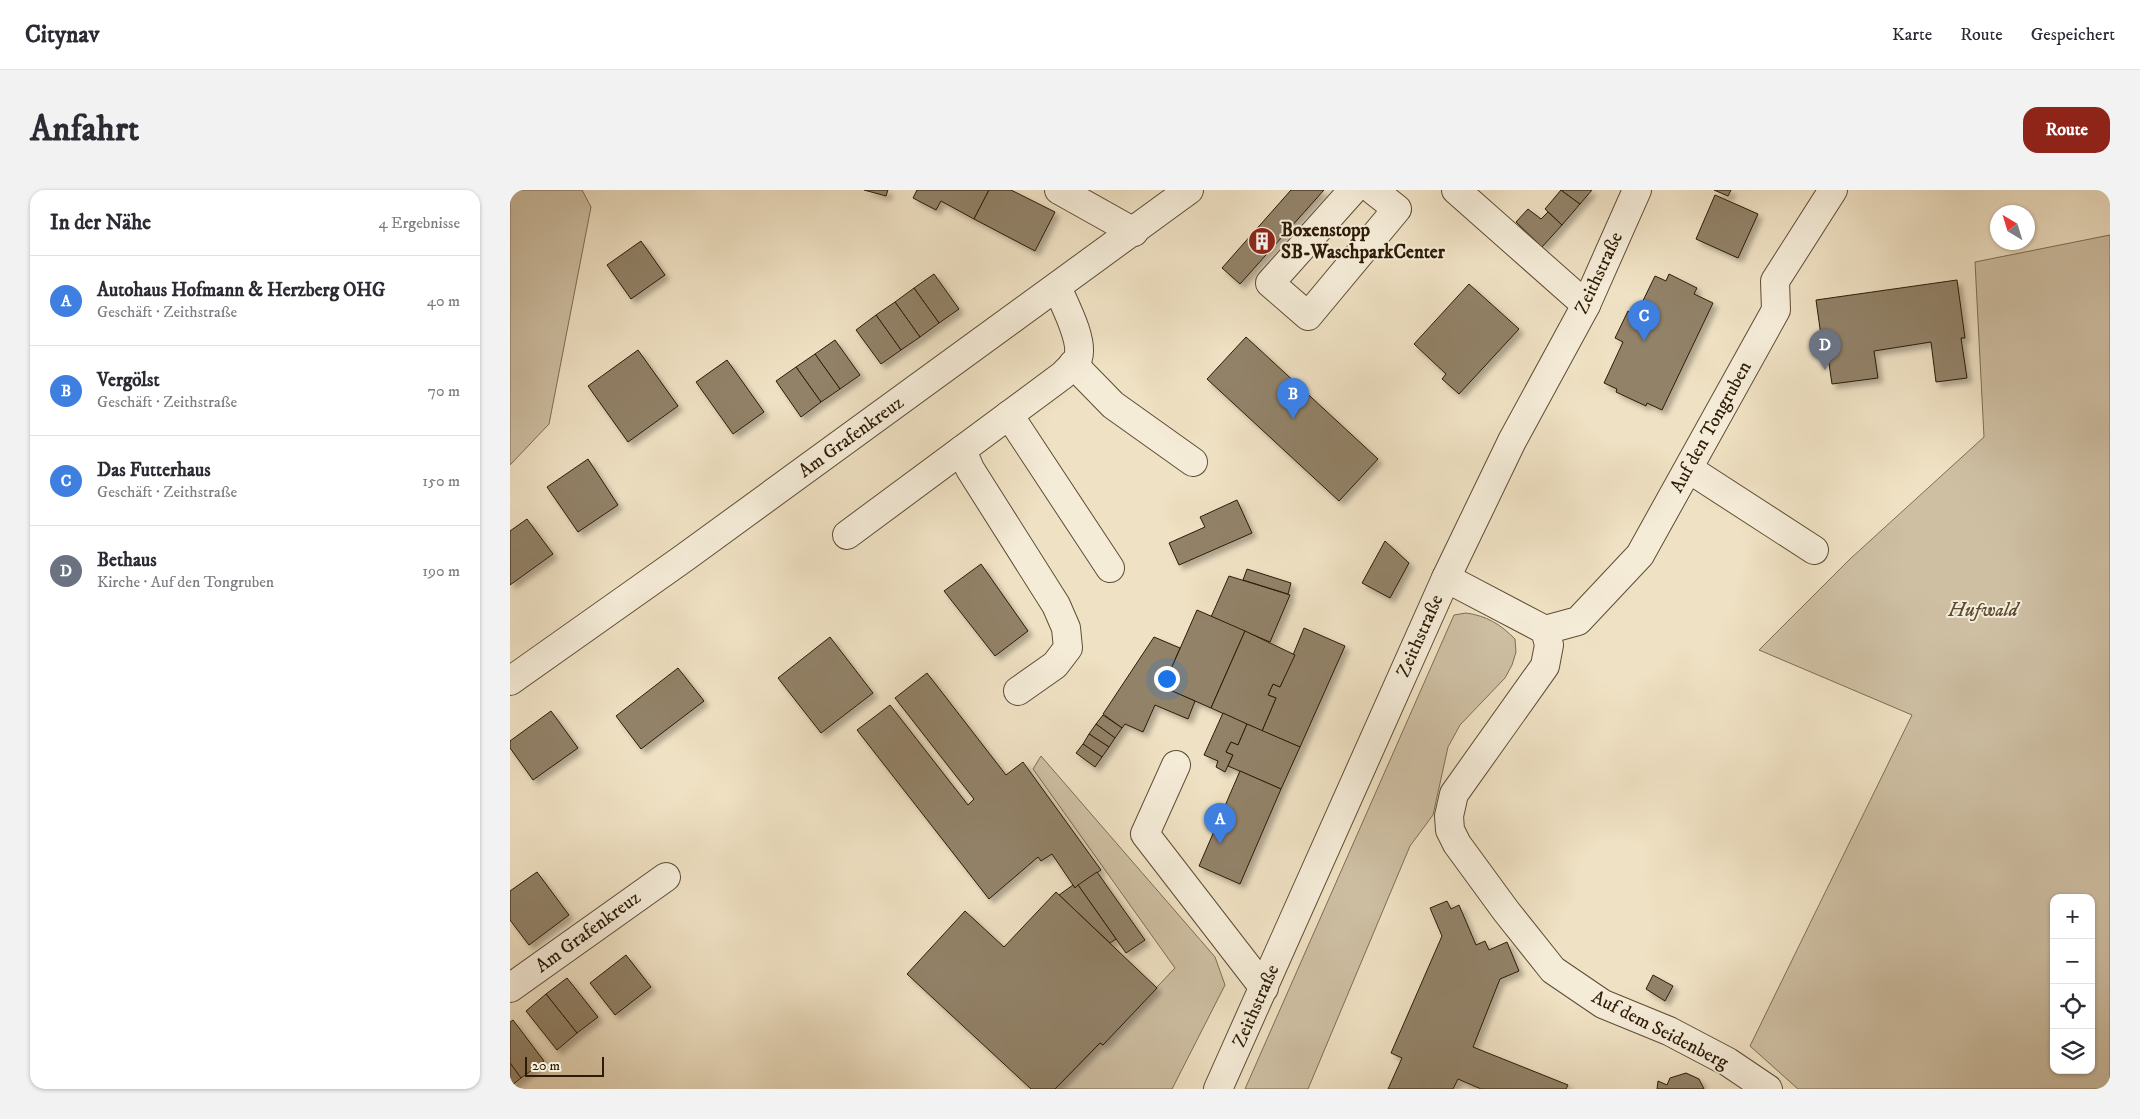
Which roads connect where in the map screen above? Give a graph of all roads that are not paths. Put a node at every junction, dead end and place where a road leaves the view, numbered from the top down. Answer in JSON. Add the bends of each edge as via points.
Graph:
{"nodes":[{"id":1,"x":1059,"y":190,"type":"edge"},
{"id":2,"x":1189,"y":190,"type":"edge"},
{"id":3,"x":1456,"y":190,"type":"edge"},
{"id":4,"x":1637,"y":190,"type":"edge"},
{"id":5,"x":1834,"y":190,"type":"edge"},
{"id":6,"x":1134,"y":232,"type":"junction"},
{"id":7,"x":1057,"y":287,"type":"junction"},
{"id":8,"x":1586,"y":305,"type":"junction"},
{"id":9,"x":1073,"y":364,"type":"junction"},
{"id":10,"x":1009,"y":415,"type":"junction"},
{"id":11,"x":962,"y":450,"type":"junction"},
{"id":12,"x":1193,"y":462,"type":"dead end"},
{"id":13,"x":1689,"y":469,"type":"junction"},
{"id":14,"x":847,"y":535,"type":"dead end"},
{"id":15,"x":1814,"y":550,"type":"dead end"},
{"id":16,"x":1110,"y":568,"type":"dead end"},
{"id":17,"x":1446,"y":578,"type":"junction"},
{"id":18,"x":1545,"y":630,"type":"junction"},
{"id":19,"x":510,"y":682,"type":"edge"},
{"id":20,"x":1018,"y":691,"type":"dead end"},
{"id":21,"x":1176,"y":766,"type":"dead end"},
{"id":22,"x":666,"y":877,"type":"dead end"},
{"id":23,"x":510,"y":988,"type":"edge"},
{"id":24,"x":1264,"y":988,"type":"junction"},
{"id":25,"x":1218,"y":1089,"type":"edge"},
{"id":26,"x":1768,"y":1089,"type":"edge"}],
"edges":[{"from":1,"to":6,"type":"street"},
{"from":2,"to":6,"type":"street","name":"Am Grafenkreuz"},
{"from":3,"to":8,"type":"street"},
{"from":4,"to":8,"type":"street","name":"Zeithstraße"},
{"from":5,"to":13,"type":"street","name":"Auf den Tongruben","via":[[1775,281],[1776,310]]},
{"from":6,"to":7,"type":"street","name":"Am Grafenkreuz"},
{"from":7,"to":9,"type":"street","via":[[1075,329],[1079,348],[1078,358]]},
{"from":7,"to":19,"type":"street","name":"Am Grafenkreuz"},
{"from":8,"to":17,"type":"street","name":"Zeithstraße","via":[[1512,441]]},
{"from":9,"to":10,"type":"street"},
{"from":9,"to":12,"type":"street","via":[[1112,405]]},
{"from":10,"to":11,"type":"street"},
{"from":10,"to":16,"type":"street"},
{"from":11,"to":14,"type":"street"},
{"from":11,"to":20,"type":"street","via":[[970,469],[1056,605],[1066,628],[1068,648],[1055,665]]},
{"from":13,"to":15,"type":"street"},
{"from":13,"to":18,"type":"street","name":"Auf den Tongruben","via":[[1640,555],[1578,621]]},
{"from":17,"to":18,"type":"street"},
{"from":17,"to":24,"type":"street","name":"Zeithstraße"},
{"from":18,"to":26,"type":"street","name":"Auf dem Seidenberg","via":[[1549,645],[1545,666],[1454,794],[1449,816],[1450,830],[1506,912],[1554,970],[1603,1004],[1669,1031],[1728,1062]]},
{"from":21,"to":24,"type":"street","via":[[1145,834]]},
{"from":22,"to":23,"type":"street","name":"Am Grafenkreuz"},
{"from":24,"to":25,"type":"street","name":"Zeithstraße"}]}
